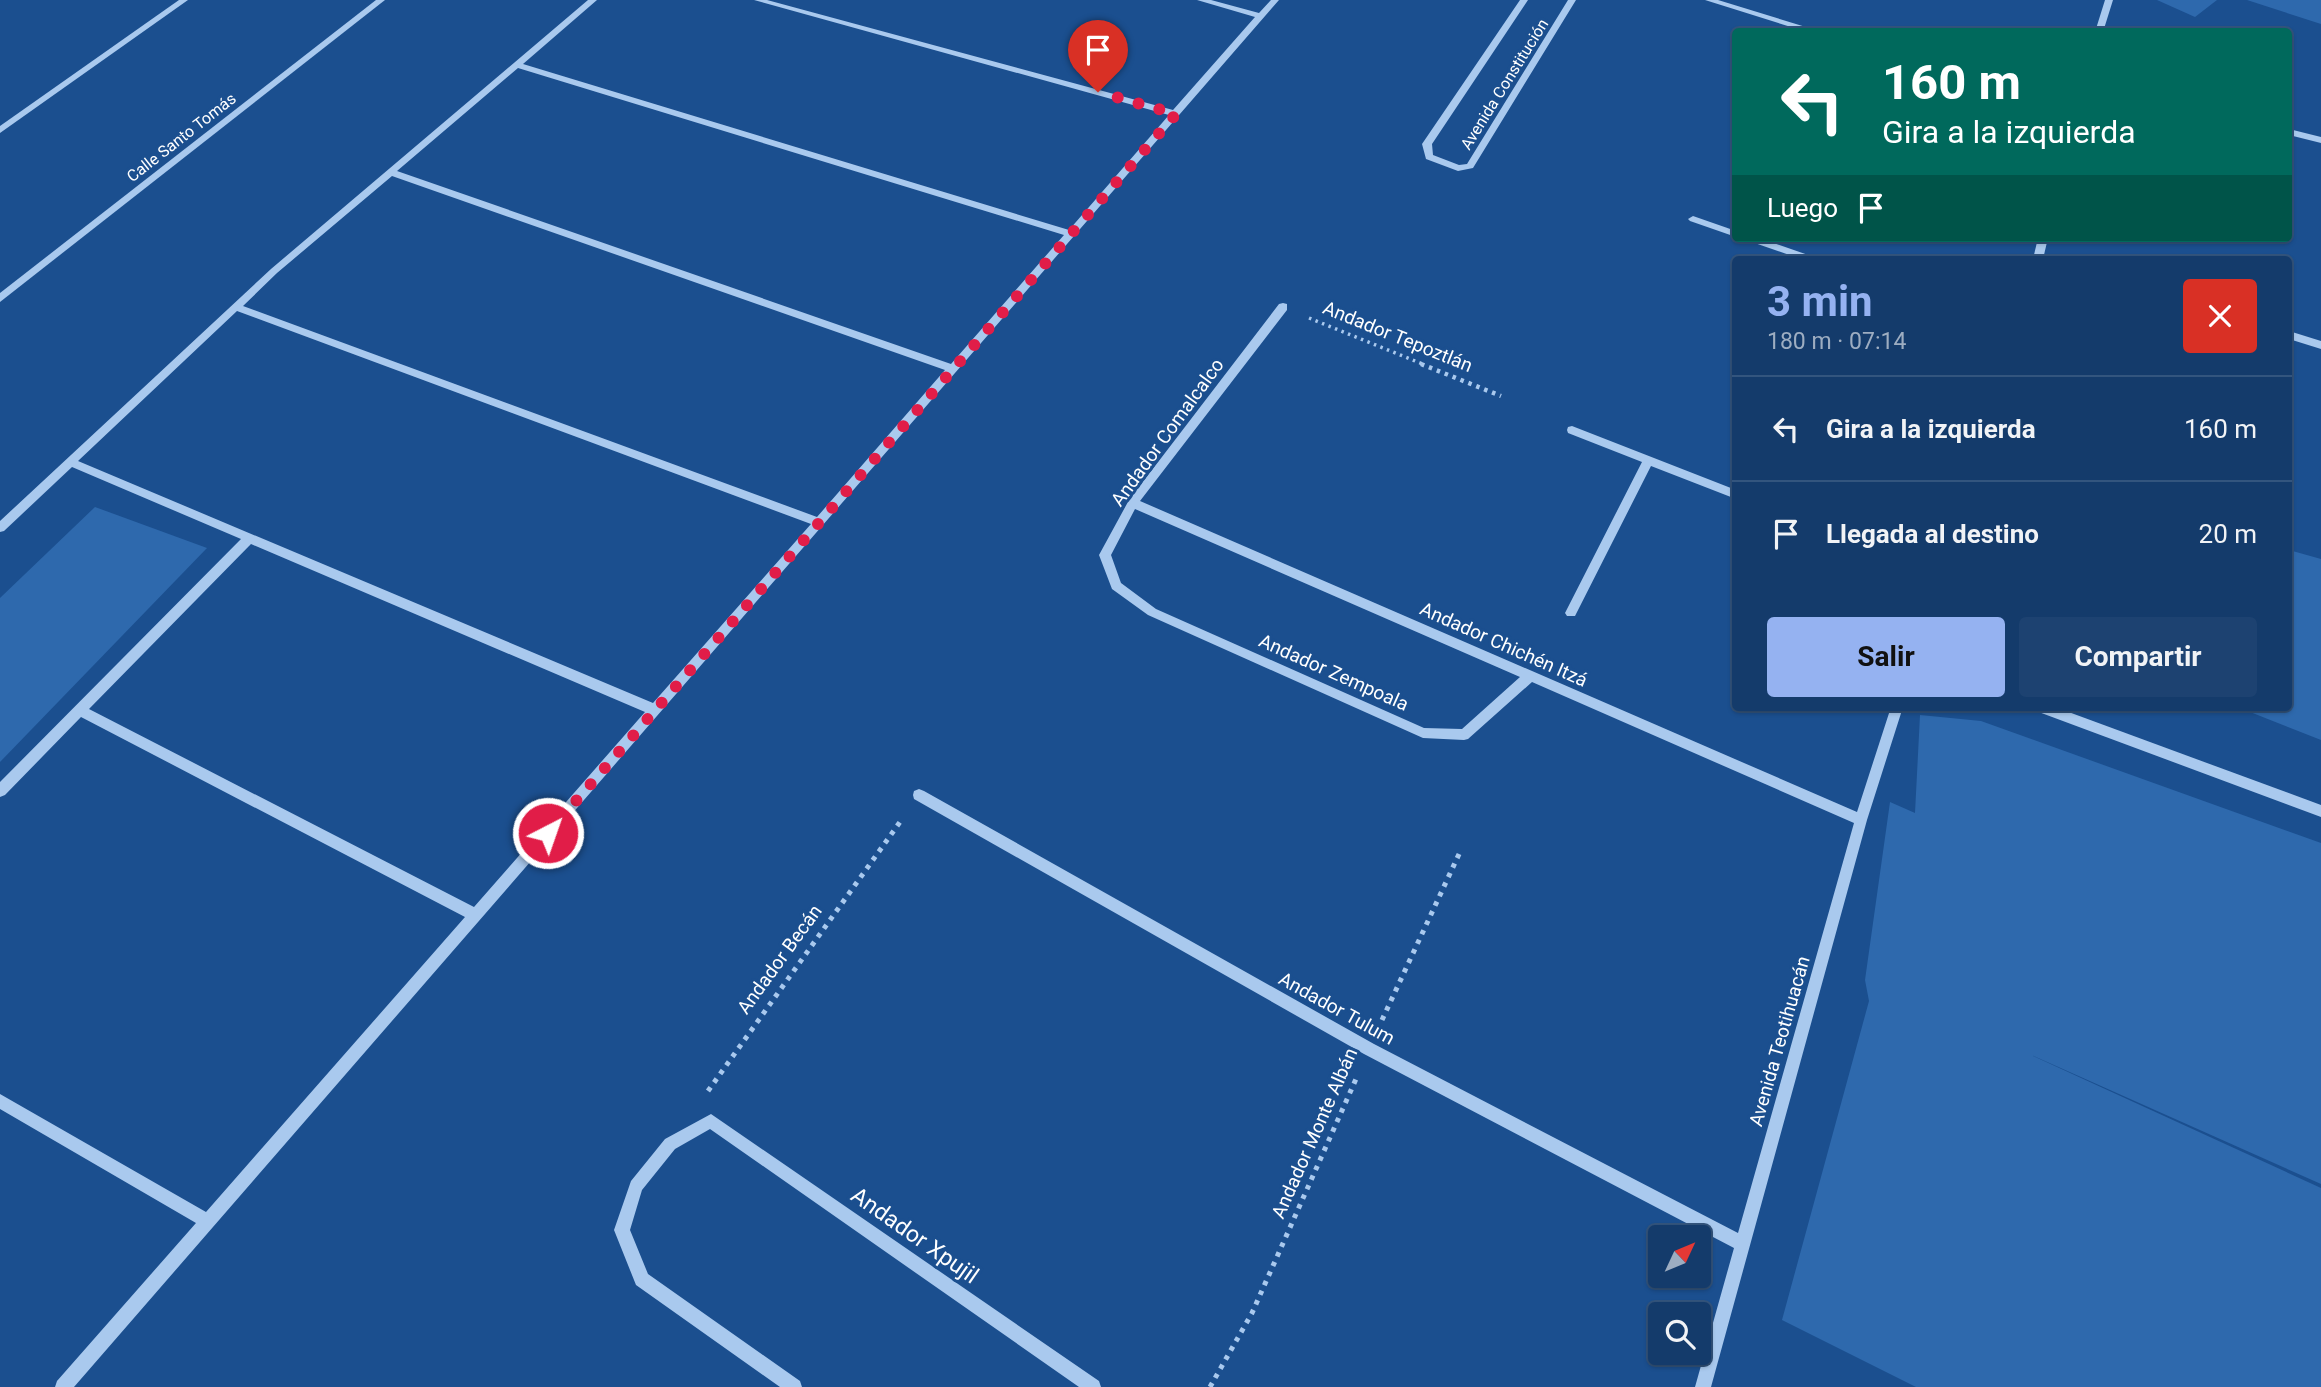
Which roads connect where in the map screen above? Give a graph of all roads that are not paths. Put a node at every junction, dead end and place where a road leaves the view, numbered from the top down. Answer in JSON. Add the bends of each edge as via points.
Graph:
{"nodes":[{"id":1,"x":184,"y":0,"type":"edge"},
{"id":2,"x":381,"y":0,"type":"edge"},
{"id":3,"x":593,"y":0,"type":"edge"},
{"id":4,"x":758,"y":0,"type":"edge"},
{"id":5,"x":1201,"y":0,"type":"edge"},
{"id":6,"x":1275,"y":0,"type":"edge"},
{"id":7,"x":1524,"y":0,"type":"edge"},
{"id":8,"x":1573,"y":0,"type":"edge"},
{"id":9,"x":1709,"y":0,"type":"edge"},
{"id":10,"x":2109,"y":0,"type":"edge"},
{"id":11,"x":1261,"y":16,"type":"junction"},
{"id":12,"x":1804,"y":28,"type":"edge"},
{"id":13,"x":2100,"y":28,"type":"edge"},
{"id":14,"x":518,"y":65,"type":"junction"},
{"id":15,"x":1176,"y":114,"type":"junction"},
{"id":16,"x":0,"y":130,"type":"edge"},
{"id":17,"x":2292,"y":133,"type":"edge"},
{"id":18,"x":2321,"y":140,"type":"edge"},
{"id":19,"x":390,"y":172,"type":"junction"},
{"id":20,"x":1693,"y":219,"type":"dead end"},
{"id":21,"x":1732,"y":232,"type":"edge"},
{"id":22,"x":1071,"y":234,"type":"junction"},
{"id":23,"x":1761,"y":242,"type":"edge"},
{"id":24,"x":1802,"y":256,"type":"edge"},
{"id":25,"x":0,"y":298,"type":"edge"},
{"id":26,"x":236,"y":307,"type":"junction"},
{"id":27,"x":1283,"y":307,"type":"road end"},
{"id":28,"x":2292,"y":336,"type":"edge"},
{"id":29,"x":2321,"y":345,"type":"edge"},
{"id":30,"x":953,"y":369,"type":"junction"},
{"id":31,"x":1573,"y":430,"type":"dead end"},
{"id":32,"x":1649,"y":460,"type":"junction"},
{"id":33,"x":70,"y":462,"type":"junction"},
{"id":34,"x":1732,"y":493,"type":"edge"},
{"id":35,"x":1133,"y":502,"type":"junction"},
{"id":36,"x":819,"y":522,"type":"junction"},
{"id":37,"x":0,"y":528,"type":"edge"},
{"id":38,"x":250,"y":537,"type":"junction"},
{"id":39,"x":1116,"y":586,"type":"joint"},
{"id":40,"x":1571,"y":613,"type":"dead end"},
{"id":41,"x":1530,"y":676,"type":"junction"},
{"id":42,"x":80,"y":710,"type":"junction"},
{"id":43,"x":655,"y":710,"type":"junction"},
{"id":44,"x":1896,"y":711,"type":"edge"},
{"id":45,"x":2051,"y":711,"type":"edge"},
{"id":46,"x":0,"y":791,"type":"edge"},
{"id":47,"x":919,"y":795,"type":"road end"},
{"id":48,"x":2321,"y":811,"type":"edge"},
{"id":49,"x":1861,"y":820,"type":"junction"},
{"id":50,"x":477,"y":915,"type":"junction"},
{"id":51,"x":0,"y":1101,"type":"edge"},
{"id":52,"x":208,"y":1222,"type":"junction"},
{"id":53,"x":1742,"y":1244,"type":"junction"},
{"id":54,"x":62,"y":1387,"type":"edge"},
{"id":55,"x":794,"y":1387,"type":"edge"},
{"id":56,"x":1093,"y":1387,"type":"edge"},
{"id":57,"x":1703,"y":1387,"type":"edge"}],
"edges":[{"from":1,"to":16,"type":"street"},
{"from":2,"to":25,"type":"street","name":"Calle Santo Tomás"},
{"from":3,"to":14,"type":"street"},
{"from":4,"to":15,"type":"street"},
{"from":5,"to":11,"type":"street"},
{"from":6,"to":11,"type":"street"},
{"from":7,"to":8,"type":"street","name":"Avenida Constitución","via":[[1427,144],[1429,157],[1458,168],[1470,166]]},
{"from":9,"to":12,"type":"street"},
{"from":10,"to":13,"type":"street"},
{"from":11,"to":15,"type":"street"},
{"from":14,"to":19,"type":"street"},
{"from":14,"to":22,"type":"street"},
{"from":15,"to":22,"type":"street"},
{"from":17,"to":18,"type":"street"},
{"from":19,"to":26,"type":"street"},
{"from":19,"to":30,"type":"street"},
{"from":20,"to":21,"type":"street"},
{"from":22,"to":30,"type":"street"},
{"from":23,"to":24,"type":"street"},
{"from":26,"to":33,"type":"street"},
{"from":26,"to":36,"type":"street"},
{"from":27,"to":35,"type":"street","name":"Andador Comalcalco"},
{"from":28,"to":29,"type":"street"},
{"from":30,"to":36,"type":"street"},
{"from":31,"to":32,"type":"street"},
{"from":32,"to":34,"type":"street"},
{"from":32,"to":40,"type":"street"},
{"from":33,"to":37,"type":"street"},
{"from":33,"to":38,"type":"street"},
{"from":35,"to":39,"type":"street","name":"Andador Comalcalco","via":[[1105,555]]},
{"from":35,"to":41,"type":"street","name":"Andador Chichén Itzá"},
{"from":36,"to":43,"type":"street"},
{"from":38,"to":42,"type":"street"},
{"from":38,"to":43,"type":"street"},
{"from":39,"to":41,"type":"street","name":"Andador Zempoala","via":[[1152,612],[1423,733],[1464,735]]},
{"from":41,"to":49,"type":"street","name":"Andador Chichén Itzá"},
{"from":42,"to":46,"type":"street"},
{"from":42,"to":50,"type":"street"},
{"from":43,"to":50,"type":"street"},
{"from":44,"to":49,"type":"street","name":"Avenida Teotihuacán"},
{"from":45,"to":48,"type":"street"},
{"from":47,"to":53,"type":"street","name":"Andador Tulum","via":[[1369,1049]]},
{"from":49,"to":53,"type":"street","name":"Avenida Teotihuacán"},
{"from":50,"to":52,"type":"street"},
{"from":51,"to":52,"type":"street"},
{"from":52,"to":54,"type":"street"},
{"from":53,"to":57,"type":"street","name":"Avenida Teotihuacán"},
{"from":55,"to":56,"type":"street","name":"Andador Xpujil","via":[[642,1279],[622,1230],[636,1186],[670,1144],[711,1121]]}]}
